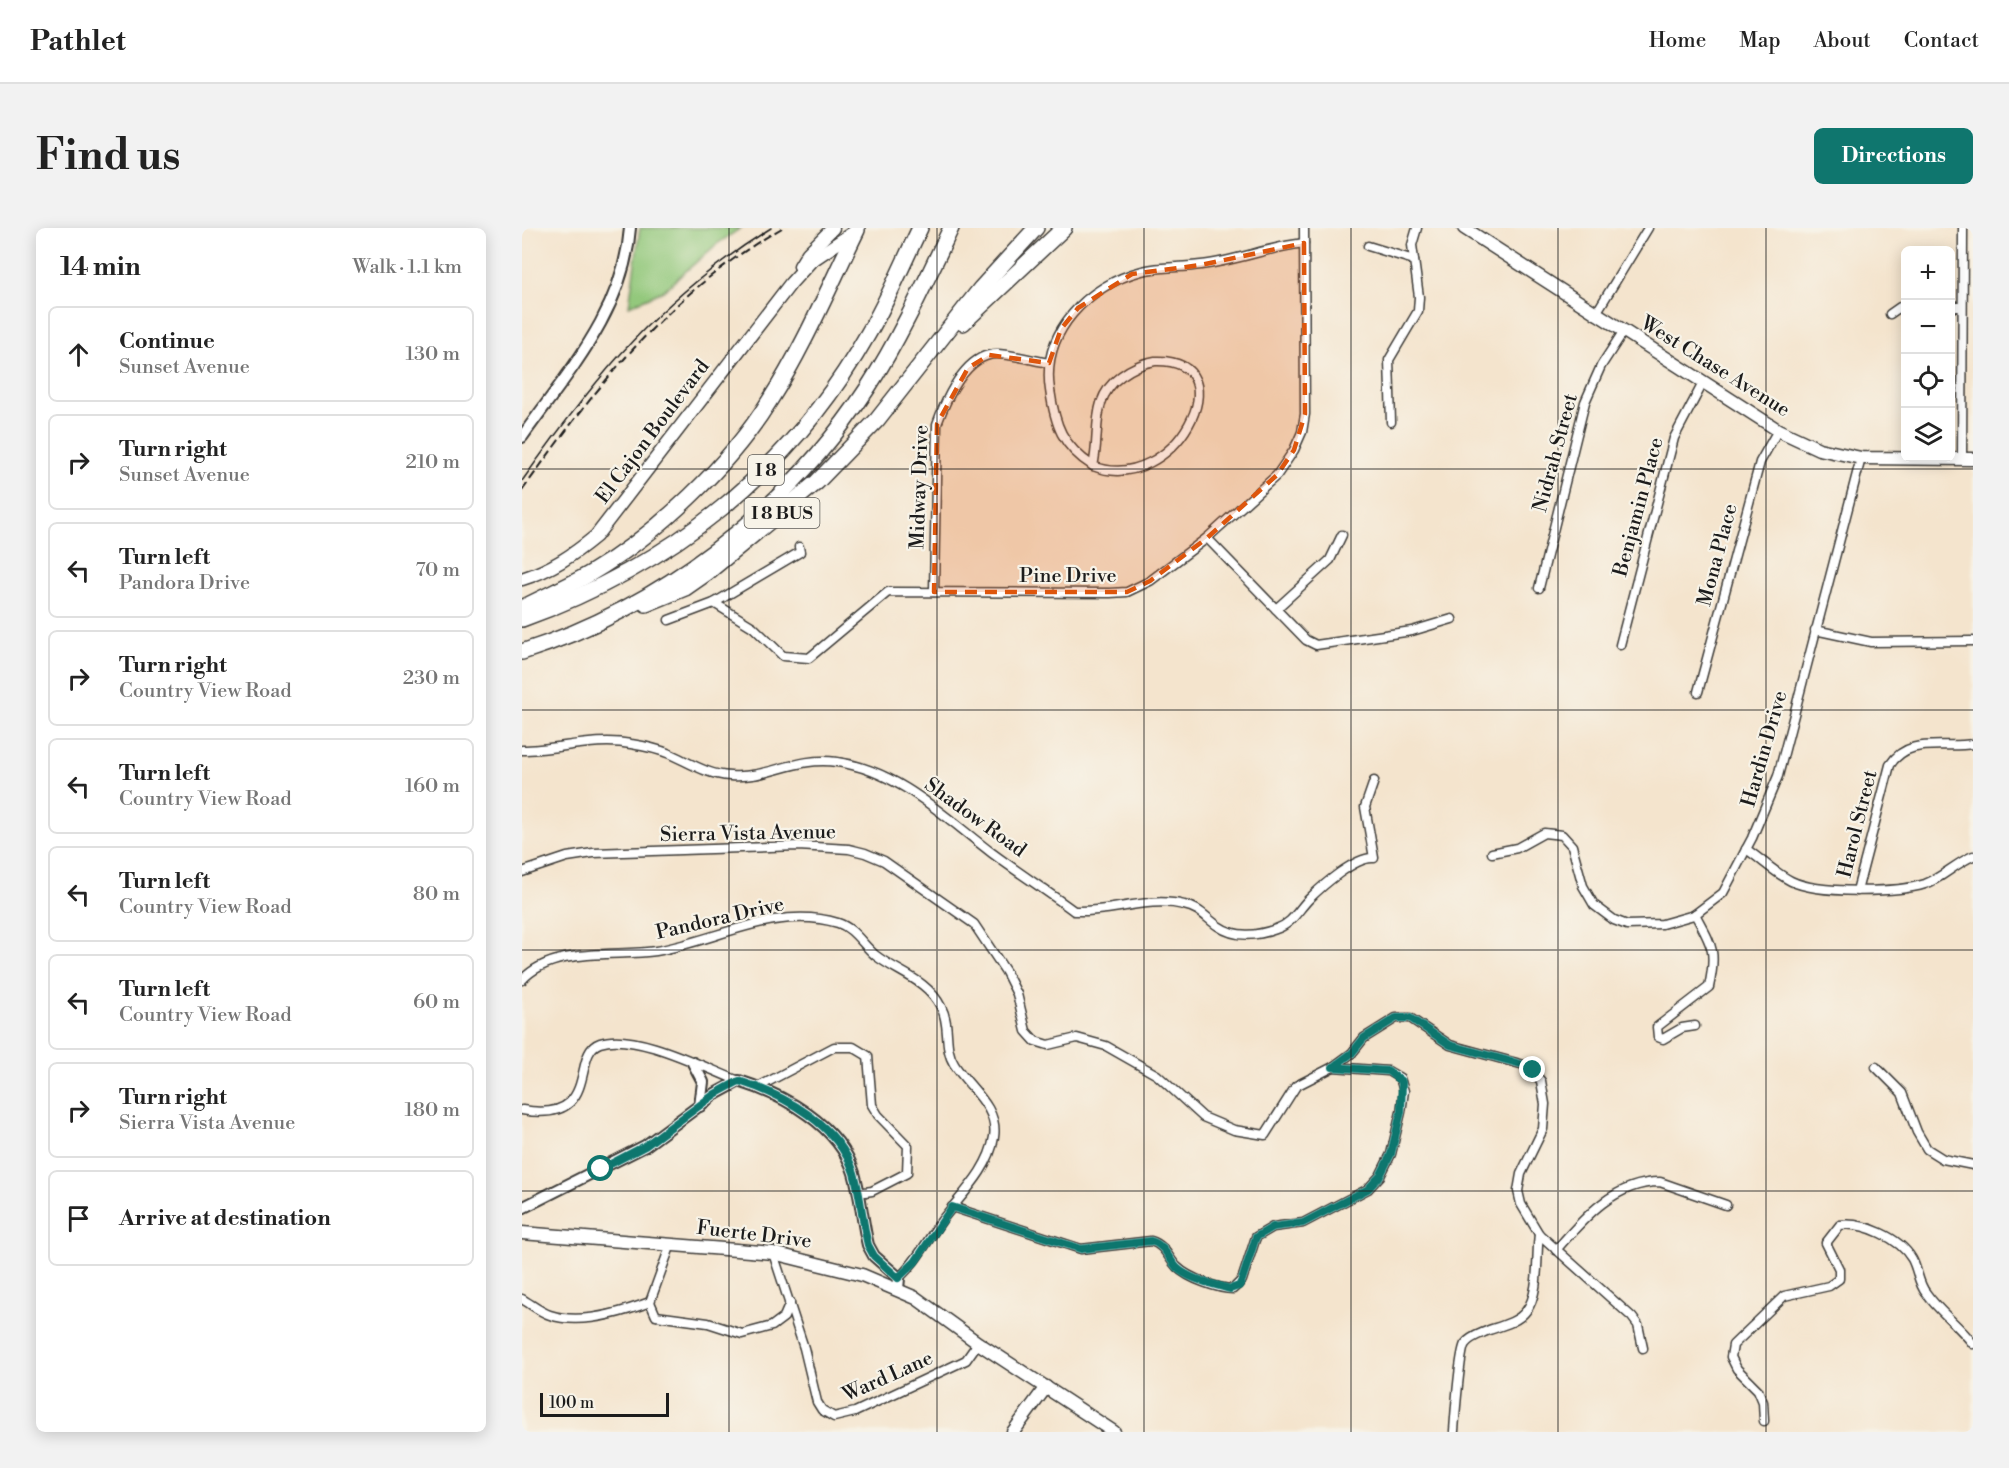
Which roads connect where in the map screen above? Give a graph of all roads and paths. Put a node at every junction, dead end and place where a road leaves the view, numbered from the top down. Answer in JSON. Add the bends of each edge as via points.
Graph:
{"nodes":[{"id":1,"x":630,"y":228,"type":"edge"},
{"id":2,"x":833,"y":228,"type":"edge"},
{"id":3,"x":920,"y":228,"type":"edge"},
{"id":4,"x":951,"y":228,"type":"edge"},
{"id":5,"x":1036,"y":228,"type":"edge"},
{"id":6,"x":1064,"y":228,"type":"edge"},
{"id":7,"x":1304,"y":228,"type":"edge"},
{"id":8,"x":1417,"y":228,"type":"edge"},
{"id":9,"x":1464,"y":228,"type":"edge"},
{"id":10,"x":1648,"y":228,"type":"edge"},
{"id":11,"x":1963,"y":228,"type":"edge"},
{"id":12,"x":857,"y":230,"type":"joint"},
{"id":13,"x":1304,"y":243,"type":"junction"},
{"id":14,"x":1368,"y":246,"type":"dead end"},
{"id":15,"x":1414,"y":260,"type":"junction"},
{"id":16,"x":791,"y":282,"type":"junction"},
{"id":17,"x":1901,"y":307,"type":"edge"},
{"id":18,"x":1955,"y":307,"type":"edge"},
{"id":19,"x":1962,"y":307,"type":"junction"},
{"id":20,"x":1890,"y":314,"type":"dead end"},
{"id":21,"x":1595,"y":315,"type":"junction"},
{"id":22,"x":1623,"y":332,"type":"junction"},
{"id":23,"x":934,"y":349,"type":"junction"},
{"id":24,"x":1049,"y":363,"type":"junction"},
{"id":25,"x":1703,"y":383,"type":"junction"},
{"id":26,"x":1391,"y":422,"type":"dead end"},
{"id":27,"x":1778,"y":430,"type":"junction"},
{"id":28,"x":522,"y":437,"type":"edge"},
{"id":29,"x":1861,"y":458,"type":"junction"},
{"id":30,"x":1967,"y":459,"type":"edge"},
{"id":31,"x":1093,"y":466,"type":"junction"},
{"id":32,"x":1342,"y":535,"type":"dead end"},
{"id":33,"x":1207,"y":538,"type":"junction"},
{"id":34,"x":798,"y":547,"type":"dead end"},
{"id":35,"x":522,"y":579,"type":"edge"},
{"id":36,"x":1539,"y":588,"type":"dead end"},
{"id":37,"x":934,"y":592,"type":"junction"},
{"id":38,"x":714,"y":603,"type":"junction"},
{"id":39,"x":522,"y":608,"type":"edge"},
{"id":40,"x":1276,"y":609,"type":"junction"},
{"id":41,"x":1452,"y":619,"type":"dead end"},
{"id":42,"x":522,"y":620,"type":"edge"},
{"id":43,"x":669,"y":620,"type":"dead end"},
{"id":44,"x":590,"y":627,"type":"junction"},
{"id":45,"x":1815,"y":630,"type":"junction"},
{"id":46,"x":1973,"y":641,"type":"edge"},
{"id":47,"x":1620,"y":645,"type":"dead end"},
{"id":48,"x":522,"y":652,"type":"edge"},
{"id":49,"x":1698,"y":692,"type":"dead end"},
{"id":50,"x":1973,"y":744,"type":"edge"},
{"id":51,"x":522,"y":750,"type":"edge"},
{"id":52,"x":1374,"y":781,"type":"dead end"},
{"id":53,"x":1746,"y":849,"type":"junction"},
{"id":54,"x":1492,"y":854,"type":"dead end"},
{"id":55,"x":1973,"y":856,"type":"edge"},
{"id":56,"x":522,"y":872,"type":"edge"},
{"id":57,"x":1857,"y":891,"type":"junction"},
{"id":58,"x":1695,"y":914,"type":"junction"},
{"id":59,"x":522,"y":980,"type":"edge"},
{"id":60,"x":1695,"y":1026,"type":"dead end"},
{"id":61,"x":693,"y":1063,"type":"junction"},
{"id":62,"x":1333,"y":1067,"type":"junction"},
{"id":63,"x":1876,"y":1067,"type":"dead end"},
{"id":64,"x":739,"y":1081,"type":"junction"},
{"id":65,"x":758,"y":1087,"type":"junction"},
{"id":66,"x":700,"y":1106,"type":"junction"},
{"id":67,"x":522,"y":1110,"type":"edge"},
{"id":68,"x":1973,"y":1165,"type":"edge"},
{"id":69,"x":858,"y":1193,"type":"junction"},
{"id":70,"x":1726,"y":1205,"type":"dead end"},
{"id":71,"x":952,"y":1207,"type":"junction"},
{"id":72,"x":522,"y":1208,"type":"edge"},
{"id":73,"x":522,"y":1233,"type":"edge"},
{"id":74,"x":1539,"y":1234,"type":"junction"},
{"id":75,"x":671,"y":1244,"type":"junction"},
{"id":76,"x":1556,"y":1250,"type":"junction"},
{"id":77,"x":773,"y":1253,"type":"junction"},
{"id":78,"x":898,"y":1283,"type":"junction"},
{"id":79,"x":522,"y":1299,"type":"edge"},
{"id":80,"x":650,"y":1302,"type":"junction"},
{"id":81,"x":790,"y":1303,"type":"junction"},
{"id":82,"x":978,"y":1343,"type":"junction"},
{"id":83,"x":1973,"y":1344,"type":"edge"},
{"id":84,"x":1643,"y":1348,"type":"dead end"},
{"id":85,"x":1046,"y":1387,"type":"junction"},
{"id":86,"x":1764,"y":1421,"type":"dead end"},
{"id":87,"x":1109,"y":1430,"type":"edge"},
{"id":88,"x":1454,"y":1431,"type":"edge"},
{"id":89,"x":1013,"y":1432,"type":"edge"}],
"edges":[{"from":1,"to":28,"type":"street","via":[[624,273],[613,302],[585,349]]},
{"from":2,"to":16,"type":"main road","name":"El Cajon Boulevard","via":[[808,253]]},
{"from":3,"to":42,"type":"highway","number":"I 8","via":[[869,333],[846,370],[800,433],[753,484],[690,533],[614,581]]},
{"from":4,"to":44,"type":"highway","number":"I 8","via":[[893,346],[866,390],[801,474],[723,546]]},
{"from":5,"to":23,"type":"highway","number":"I 8 BUS","via":[[981,288]]},
{"from":6,"to":23,"type":"highway"},
{"from":7,"to":13,"type":"street","name":"Pine Drive"},
{"from":8,"to":15,"type":"street","via":[[1412,245]]},
{"from":9,"to":21,"type":"main road","name":"West Chase Avenue"},
{"from":10,"to":21,"type":"street"},
{"from":11,"to":19,"type":"street"},
{"from":12,"to":16,"type":"main road","name":"El Cajon Boulevard","via":[[811,261]]},
{"from":12,"to":39,"type":"highway","via":[[770,401],[729,456],[622,552],[591,573]]},
{"from":13,"to":24,"type":"street","via":[[1201,265],[1155,268],[1121,278],[1099,290],[1069,318],[1053,345]]},
{"from":13,"to":33,"type":"street","name":"Pine Drive","via":[[1302,432],[1277,475]]},
{"from":14,"to":15,"type":"street"},
{"from":15,"to":26,"type":"street","via":[[1418,311],[1389,360]]},
{"from":16,"to":35,"type":"main road","name":"El Cajon Boulevard","via":[[596,536],[570,557]]},
{"from":17,"to":20,"type":"street"},
{"from":18,"to":19,"type":"street"},
{"from":19,"to":30,"type":"street"},
{"from":21,"to":22,"type":"main road","name":"West Chase Avenue"},
{"from":22,"to":25,"type":"main road","name":"West Chase Avenue"},
{"from":22,"to":36,"type":"street","name":"Nidrah Street","via":[[1601,366],[1585,402]]},
{"from":23,"to":44,"type":"highway","number":"I 8 BUS","via":[[852,448],[735,553],[685,588]]},
{"from":24,"to":31,"type":"street","via":[[1053,411],[1062,436],[1074,453]]},
{"from":24,"to":37,"type":"street","name":"Midway Drive","via":[[997,354],[978,360],[968,368],[943,406],[937,424]]},
{"from":25,"to":27,"type":"main road","name":"West Chase Avenue"},
{"from":25,"to":47,"type":"street","name":"Benjamin Place","via":[[1674,438]]},
{"from":27,"to":29,"type":"main road","name":"West Chase Avenue","via":[[1819,449]]},
{"from":27,"to":49,"type":"street","name":"Mona Place","via":[[1760,462]]},
{"from":29,"to":30,"type":"main road","name":"West Chase Avenue"},
{"from":29,"to":45,"type":"street","name":"Hardin Drive"},
{"from":31,"to":31,"type":"street","via":[[1115,471],[1133,469],[1173,447],[1187,430],[1198,397],[1198,383],[1190,371],[1176,363],[1155,361],[1135,367],[1112,384],[1098,407]]},
{"from":32,"to":40,"type":"street","via":[[1330,560]]},
{"from":33,"to":37,"type":"street","name":"Pine Drive","via":[[1150,581],[1127,592]]},
{"from":33,"to":40,"type":"street"},
{"from":34,"to":38,"type":"street","via":[[800,552]]},
{"from":37,"to":38,"type":"street","name":"Pine Drive","via":[[888,592],[809,658],[783,656],[753,627]]},
{"from":38,"to":43,"type":"street"},
{"from":40,"to":41,"type":"street","via":[[1316,645],[1412,631]]},
{"from":44,"to":48,"type":"highway","number":"I 8"},
{"from":45,"to":46,"type":"street","via":[[1871,642]]},
{"from":45,"to":53,"type":"street","name":"Hardin Drive","via":[[1778,776]]},
{"from":50,"to":57,"type":"street","name":"Harol Street","via":[[1911,746],[1897,753],[1890,765]]},
{"from":51,"to":52,"type":"street","name":"Shadow Road","via":[[612,741],[630,743],[728,776],[748,776],[795,762],[839,762],[865,769],[927,801],[994,855],[1074,911],[1182,904],[1198,909],[1218,926],[1238,934],[1287,924],[1329,882],[1357,862],[1374,858],[1365,807]]},
{"from":53,"to":57,"type":"street","via":[[1805,886]]},
{"from":53,"to":58,"type":"street","name":"Hardin Drive","via":[[1723,893]]},
{"from":54,"to":58,"type":"street","name":"Hardin Drive","via":[[1517,848],[1544,833],[1562,835],[1572,846],[1583,886],[1594,905],[1614,920],[1627,925],[1662,924]]},
{"from":55,"to":57,"type":"street","via":[[1926,883],[1897,890]]},
{"from":56,"to":62,"type":"street","name":"Sierra Vista Avenue","via":[[567,857],[592,854],[798,846],[849,849],[884,861],[974,924],[1006,972],[1017,994],[1026,1031],[1035,1041],[1048,1045],[1077,1038],[1106,1046],[1157,1075],[1203,1117],[1248,1134],[1265,1135],[1296,1086]]},
{"from":58,"to":60,"type":"street","via":[[1713,949],[1709,987],[1657,1027],[1656,1033],[1663,1040],[1682,1028]]},
{"from":59,"to":71,"type":"street","name":"Pandora Drive","via":[[544,965],[576,956],[655,951],[784,918],[837,923],[850,929],[872,953],[915,978],[936,998],[946,1021],[950,1058],[993,1115],[991,1149],[974,1182]]},
{"from":61,"to":64,"type":"street"},
{"from":61,"to":66,"type":"street","via":[[704,1082]]},
{"from":61,"to":67,"type":"street","via":[[640,1045],[601,1043],[590,1051],[580,1088],[570,1101],[547,1112]]},
{"from":62,"to":71,"type":"street","via":[[1388,1071],[1400,1078],[1402,1104],[1391,1154],[1368,1189],[1303,1223],[1273,1227],[1256,1237],[1242,1280],[1233,1288],[1187,1275],[1158,1243],[1081,1249]]},
{"from":62,"to":74,"type":"street","name":"Sierra Vista Avenue","via":[[1364,1038],[1396,1018],[1410,1018],[1450,1045],[1528,1066],[1541,1081],[1545,1104],[1543,1129],[1521,1174],[1518,1191],[1521,1204]]},
{"from":63,"to":68,"type":"street","via":[[1902,1093],[1927,1149],[1943,1159]]},
{"from":64,"to":65,"type":"street"},
{"from":64,"to":66,"type":"street"},
{"from":65,"to":69,"type":"street","via":[[786,1101],[832,1136],[849,1160]]},
{"from":65,"to":69,"type":"street","via":[[834,1047],[853,1047],[868,1056],[872,1104],[909,1146],[909,1161],[907,1173],[872,1191]]},
{"from":66,"to":72,"type":"street","via":[[645,1146]]},
{"from":69,"to":78,"type":"street","via":[[868,1245]]},
{"from":70,"to":76,"type":"street","via":[[1651,1182],[1613,1195],[1599,1205]]},
{"from":71,"to":78,"type":"street","name":"Pandora Drive"},
{"from":73,"to":75,"type":"main road","name":"Fuerte Drive"},
{"from":74,"to":76,"type":"street","name":"Sierra Vista Avenue"},
{"from":74,"to":88,"type":"street","via":[[1533,1290],[1526,1311],[1513,1321],[1473,1336],[1464,1346]]},
{"from":75,"to":77,"type":"main road","name":"Fuerte Drive"},
{"from":75,"to":80,"type":"street"},
{"from":76,"to":84,"type":"street","name":"Sierra Vista Avenue","via":[[1632,1317]]},
{"from":77,"to":78,"type":"main road","name":"Fuerte Drive"},
{"from":77,"to":81,"type":"street","name":"Ward Lane"},
{"from":78,"to":82,"type":"main road","name":"Fuerte Drive"},
{"from":79,"to":80,"type":"street","via":[[548,1315],[576,1319]]},
{"from":80,"to":81,"type":"street","via":[[656,1316],[708,1323],[742,1334],[772,1326],[784,1317]]},
{"from":81,"to":82,"type":"street","name":"Ward Lane","via":[[817,1402],[834,1417],[855,1412],[966,1360]]},
{"from":82,"to":85,"type":"main road","name":"Fuerte Drive"},
{"from":83,"to":86,"type":"street","via":[[1927,1295],[1912,1260],[1900,1244],[1862,1227],[1840,1225],[1826,1243],[1839,1269],[1839,1279],[1829,1286],[1784,1296],[1733,1345],[1731,1357],[1758,1390]]},
{"from":85,"to":87,"type":"main road","name":"Fuerte Drive"},
{"from":85,"to":89,"type":"main road"}]}
